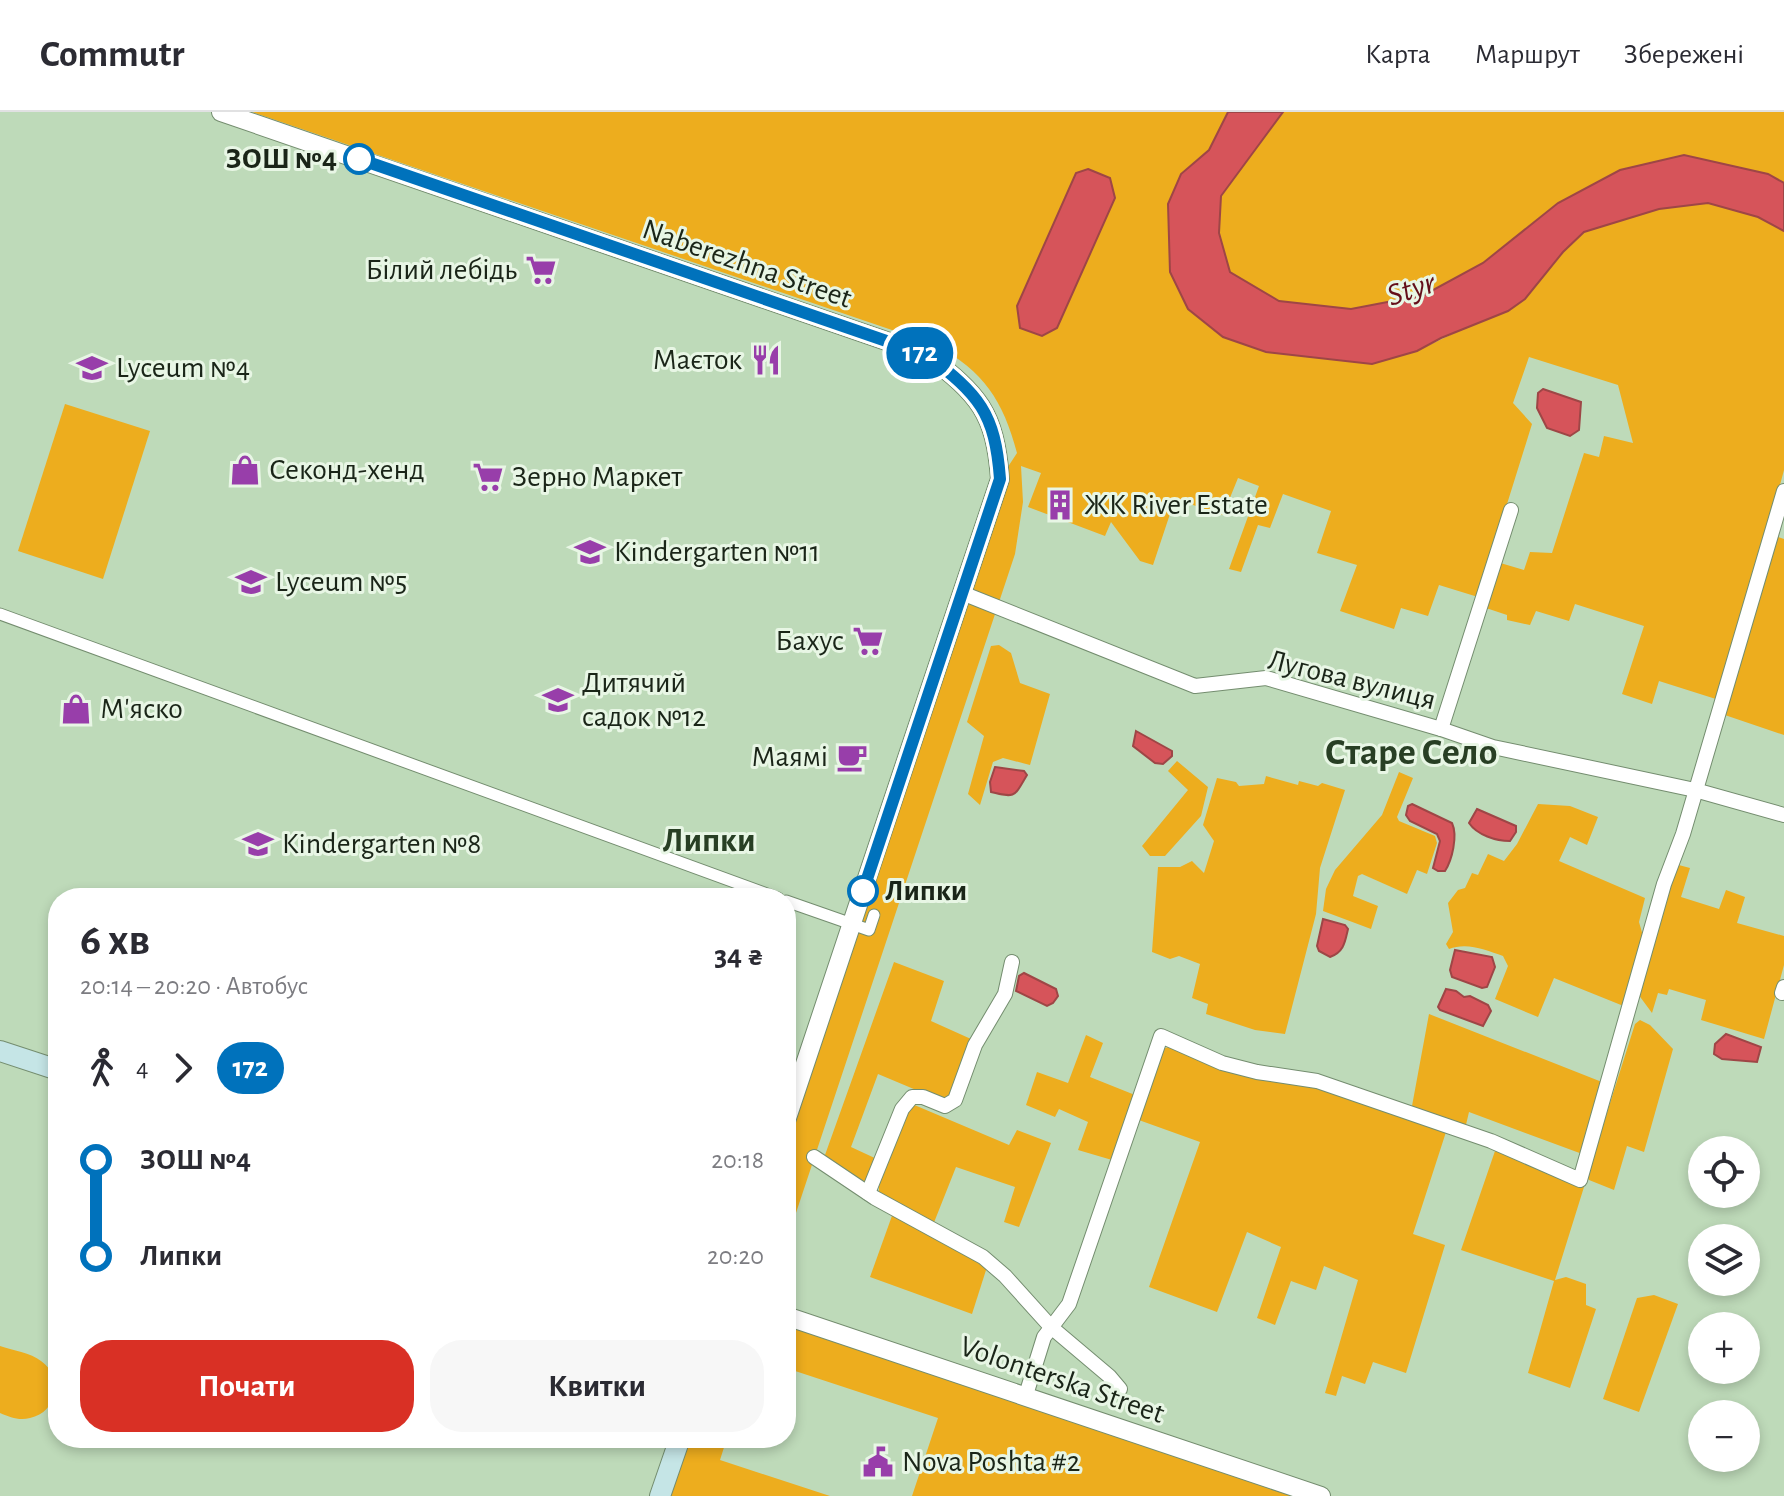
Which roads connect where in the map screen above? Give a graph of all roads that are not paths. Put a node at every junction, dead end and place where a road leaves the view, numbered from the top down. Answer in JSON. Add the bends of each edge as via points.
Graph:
{"nodes":[{"id":1,"x":221,"y":112,"type":"edge"},
{"id":2,"x":1784,"y":491,"type":"edge"},
{"id":3,"x":1511,"y":510,"type":"dead end"},
{"id":4,"x":962,"y":593,"type":"junction"},
{"id":5,"x":0,"y":614,"type":"edge"},
{"id":6,"x":1441,"y":729,"type":"junction"},
{"id":7,"x":1695,"y":790,"type":"junction"},
{"id":8,"x":1784,"y":815,"type":"edge"},
{"id":9,"x":751,"y":888,"type":"edge"},
{"id":10,"x":796,"y":905,"type":"edge"},
{"id":11,"x":874,"y":915,"type":"dead end"},
{"id":12,"x":851,"y":924,"type":"junction"},
{"id":13,"x":1012,"y":962,"type":"dead end"},
{"id":14,"x":0,"y":1051,"type":"edge"},
{"id":15,"x":48,"y":1067,"type":"edge"},
{"id":16,"x":796,"y":1091,"type":"edge"},
{"id":17,"x":814,"y":1157,"type":"dead end"},
{"id":18,"x":868,"y":1193,"type":"junction"},
{"id":19,"x":796,"y":1319,"type":"edge"},
{"id":20,"x":1051,"y":1327,"type":"junction"},
{"id":21,"x":1120,"y":1389,"type":"dead end"},
{"id":22,"x":1025,"y":1398,"type":"junction"},
{"id":23,"x":677,"y":1448,"type":"edge"},
{"id":24,"x":660,"y":1496,"type":"edge"},
{"id":25,"x":1321,"y":1496,"type":"edge"}],
"edges":[{"from":1,"to":4,"type":"street","name":"Naberezhna Street","via":[[927,355],[961,381],[989,417],[997,447],[1000,479]]},
{"from":2,"to":7,"type":"street"},
{"from":3,"to":6,"type":"street"},
{"from":4,"to":6,"type":"street","name":"Лугова вулиця","via":[[1195,686],[1266,678]]},
{"from":4,"to":12,"type":"street","name":"Naberezhna Street"},
{"from":5,"to":9,"type":"street"},
{"from":6,"to":7,"type":"street","name":"Лугова вулиця","via":[[1493,747]]},
{"from":7,"to":8,"type":"street","name":"Лугова вулиця"},
{"from":7,"to":20,"type":"street","via":[[1580,1180],[1491,1141],[1317,1081],[1222,1063],[1161,1036],[1069,1304]]},
{"from":10,"to":12,"type":"street"},
{"from":11,"to":12,"type":"street","via":[[869,930]]},
{"from":12,"to":16,"type":"street","name":"Naberezhna Street"},
{"from":13,"to":18,"type":"street","via":[[1005,994],[975,1045],[955,1100],[945,1106],[912,1097],[902,1109]]},
{"from":14,"to":15,"type":"main road"},
{"from":17,"to":18,"type":"street"},
{"from":18,"to":20,"type":"street","via":[[983,1257]]},
{"from":19,"to":22,"type":"street","name":"Volonterska Street"},
{"from":20,"to":21,"type":"street"},
{"from":20,"to":22,"type":"street"},
{"from":22,"to":25,"type":"street","name":"Volonterska Street"},
{"from":23,"to":24,"type":"main road"}]}
